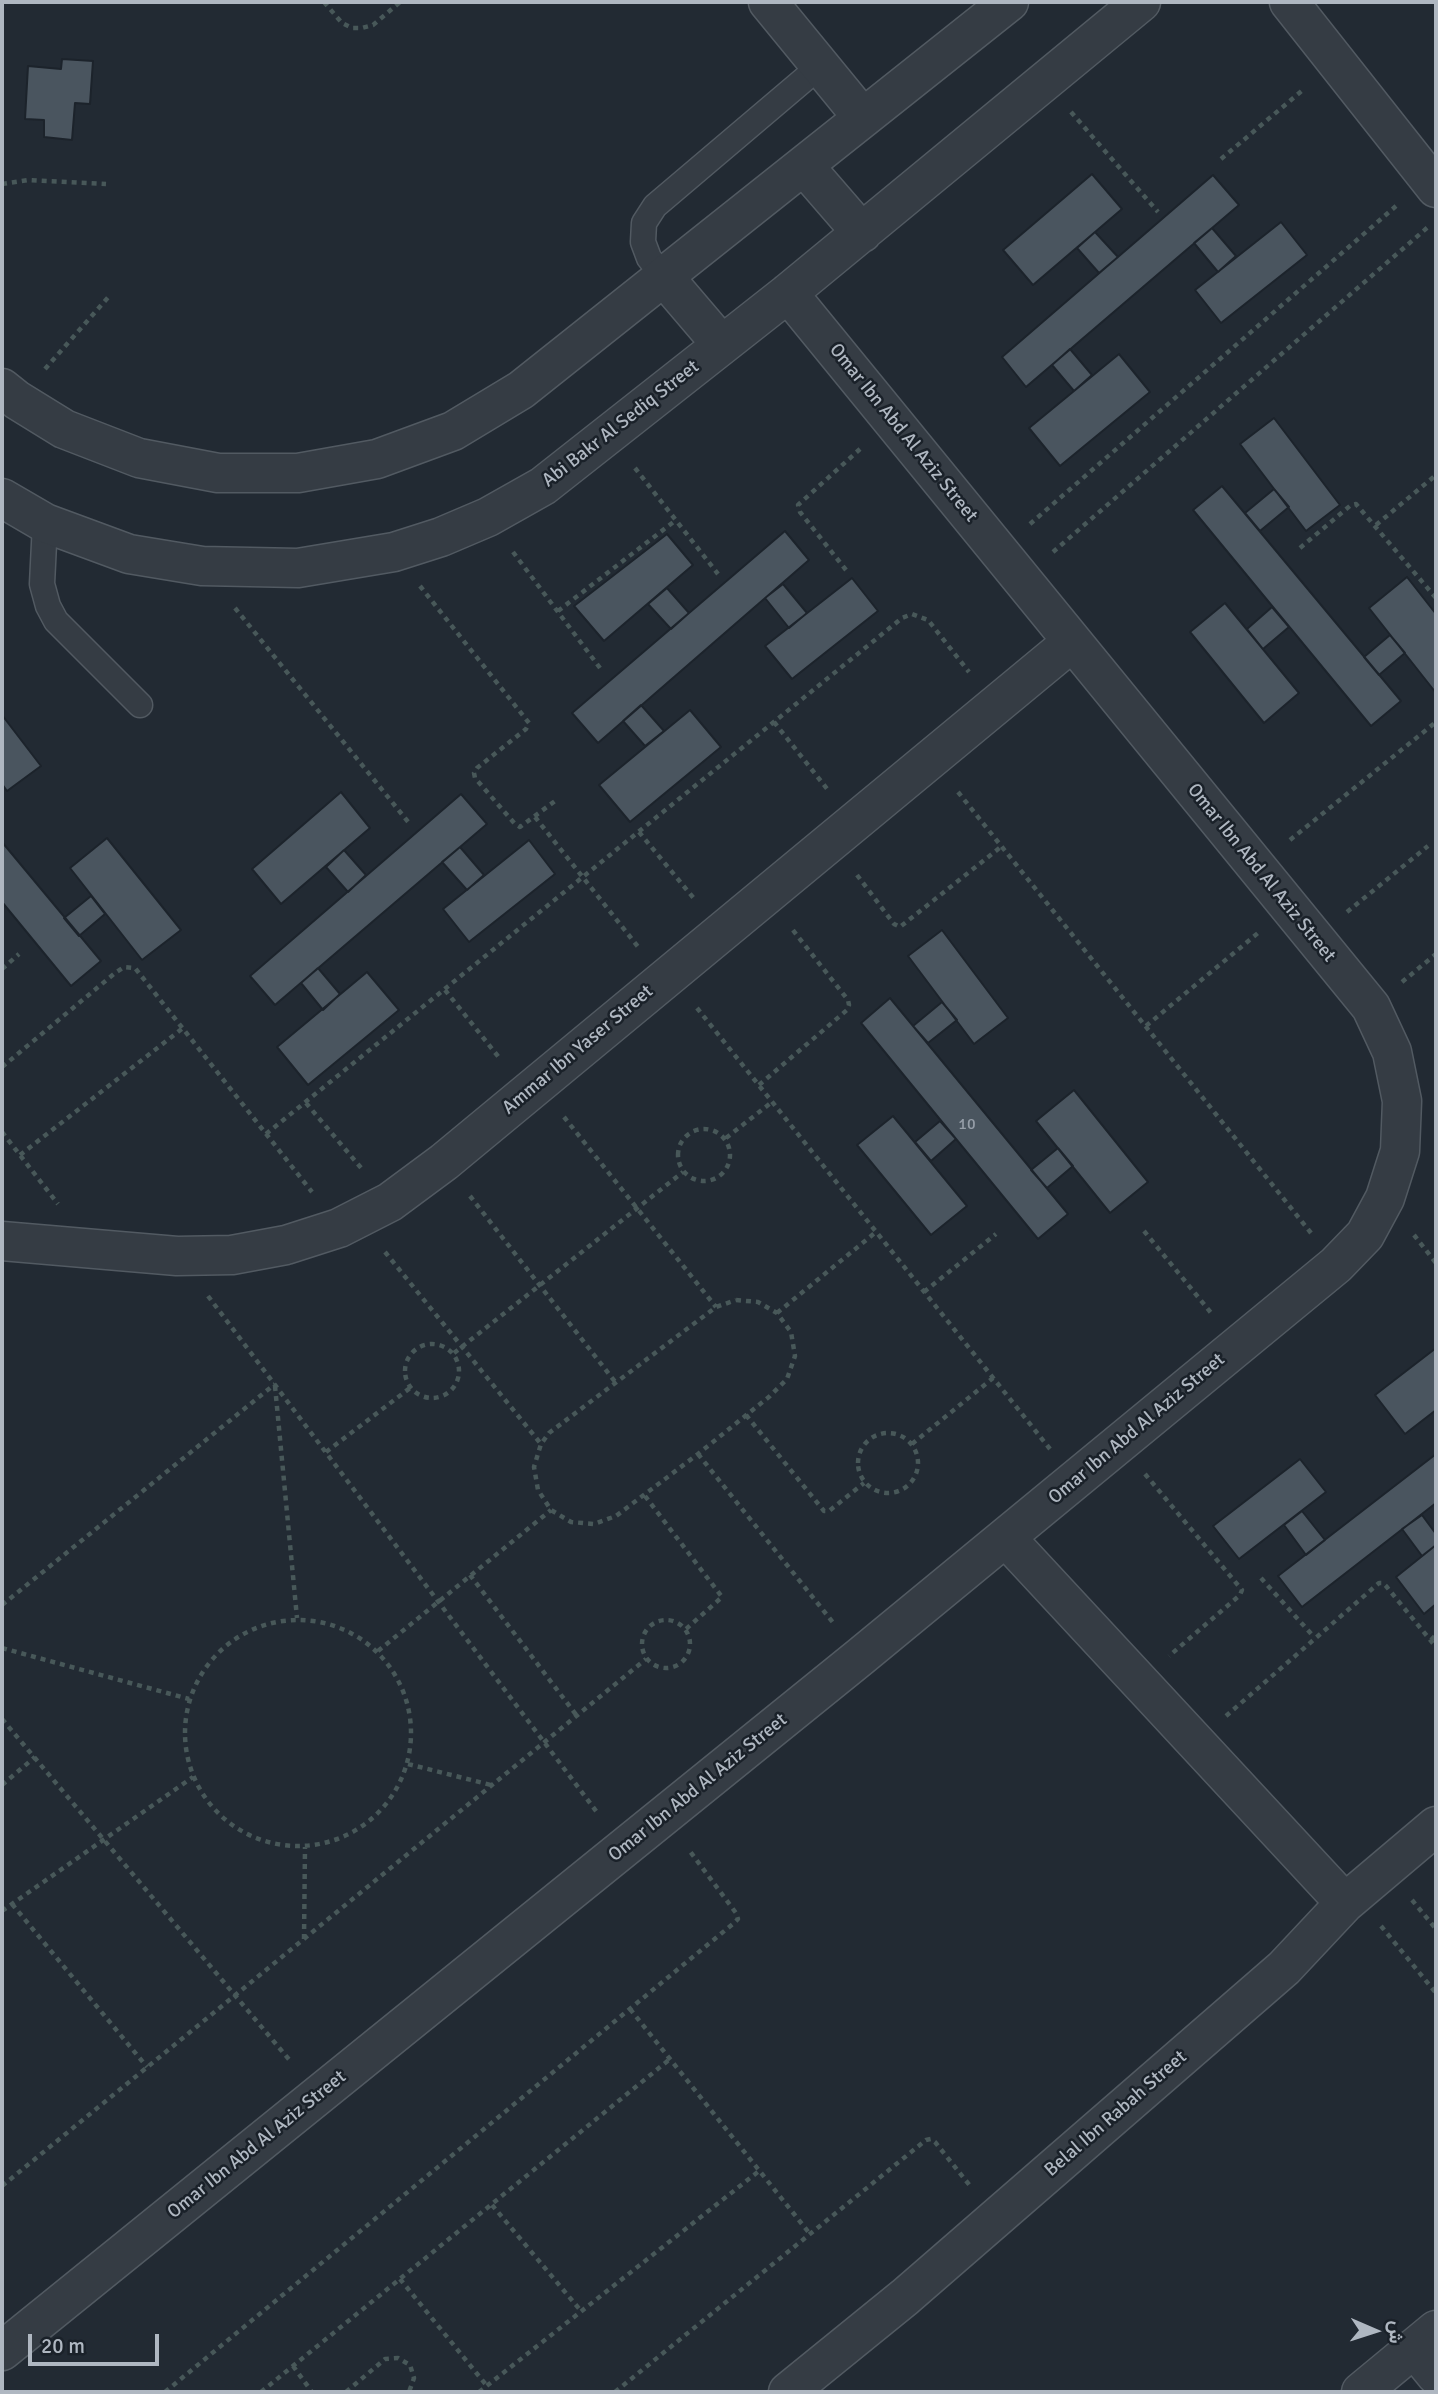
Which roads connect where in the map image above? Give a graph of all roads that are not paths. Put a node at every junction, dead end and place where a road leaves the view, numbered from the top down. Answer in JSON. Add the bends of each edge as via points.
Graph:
{"nodes":[{"id":1,"x":768,"y":2,"type":"edge"},
{"id":2,"x":1009,"y":2,"type":"edge"},
{"id":3,"x":1141,"y":2,"type":"edge"},
{"id":4,"x":1289,"y":2,"type":"edge"},
{"id":5,"x":820,"y":66,"type":"junction"},
{"id":6,"x":863,"y":118,"type":"junction"},
{"id":7,"x":804,"y":166,"type":"junction"},
{"id":8,"x":1433,"y":183,"type":"edge"},
{"id":9,"x":862,"y":233,"type":"junction"},
{"id":10,"x":664,"y":277,"type":"junction"},
{"id":11,"x":788,"y":293,"type":"junction"},
{"id":12,"x":722,"y":345,"type":"junction"},
{"id":13,"x":10,"y":394,"type":"edge"},
{"id":14,"x":2,"y":498,"type":"edge"},
{"id":15,"x":45,"y":523,"type":"junction"},
{"id":16,"x":1072,"y":642,"type":"junction"},
{"id":17,"x":141,"y":705,"type":"dead end"},
{"id":18,"x":2,"y":1241,"type":"edge"},
{"id":19,"x":1006,"y":1538,"type":"junction"},
{"id":20,"x":1436,"y":1826,"type":"edge"},
{"id":21,"x":1350,"y":1898,"type":"junction"},
{"id":22,"x":2,"y":2351,"type":"edge"},
{"id":23,"x":1429,"y":2351,"type":"edge"},
{"id":24,"x":788,"y":2392,"type":"edge"},
{"id":25,"x":1360,"y":2392,"type":"edge"}],
"edges":[{"from":1,"to":5,"type":"street"},
{"from":2,"to":6,"type":"street"},
{"from":3,"to":9,"type":"street","name":"Abi Bakr Al Sediq Street"},
{"from":4,"to":8,"type":"street"},
{"from":5,"to":6,"type":"street"},
{"from":5,"to":10,"type":"lane","via":[[655,206],[644,223],[643,242]]},
{"from":6,"to":7,"type":"street"},
{"from":7,"to":9,"type":"street"},
{"from":7,"to":10,"type":"street"},
{"from":9,"to":11,"type":"street","name":"Abi Bakr Al Sediq Street"},
{"from":10,"to":12,"type":"street"},
{"from":10,"to":13,"type":"street","via":[[521,390],[453,431],[377,459],[298,473],[218,473],[139,458],[64,429]]},
{"from":11,"to":12,"type":"street","name":"Abi Bakr Al Sediq Street"},
{"from":11,"to":16,"type":"street","name":"Omar Ibn Abd Al Aziz Street"},
{"from":12,"to":15,"type":"street","name":"Abi Bakr Al Sediq Street","via":[[543,486],[488,517],[394,552],[298,568],[202,566],[129,554]]},
{"from":14,"to":15,"type":"street","name":"Abi Bakr Al Sediq Street"},
{"from":15,"to":17,"type":"lane","via":[[42,584],[48,606],[56,621]]},
{"from":16,"to":18,"type":"street","name":"Ammar Ibn Yaser Street","via":[[444,1162],[362,1216],[286,1245],[232,1255],[177,1256]]},
{"from":16,"to":19,"type":"street","name":"Omar Ibn Abd Al Aziz Street","via":[[1371,1007],[1392,1052],[1402,1101],[1400,1151],[1385,1198],[1365,1234],[1336,1265]]},
{"from":19,"to":21,"type":"street","via":[[1196,1742]]},
{"from":19,"to":22,"type":"street","name":"Omar Ibn Abd Al Aziz Street"},
{"from":20,"to":21,"type":"street","name":"Belal Ibn Rabah Street"},
{"from":21,"to":24,"type":"street","name":"Belal Ibn Rabah Street","via":[[1284,1968],[905,2297]]},
{"from":23,"to":25,"type":"street"}]}
